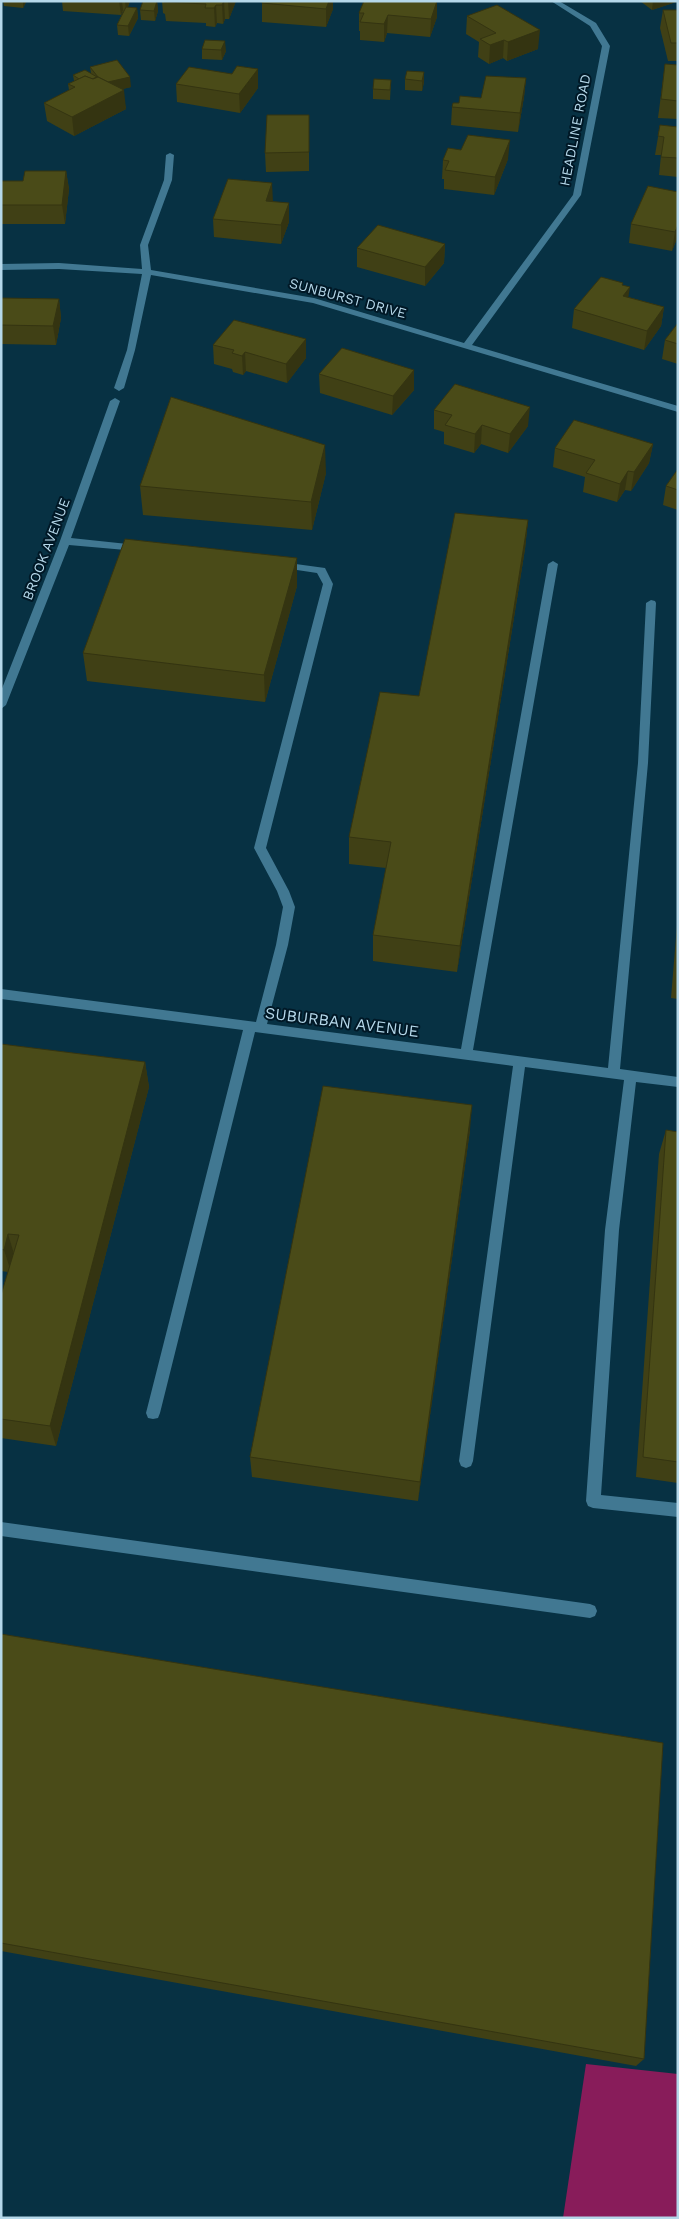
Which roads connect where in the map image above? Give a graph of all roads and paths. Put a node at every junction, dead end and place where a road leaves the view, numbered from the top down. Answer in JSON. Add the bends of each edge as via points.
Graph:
{"nodes":[{"id":1,"x":554,"y":1,"type":"edge"},
{"id":2,"x":170,"y":155,"type":"dead end"},
{"id":3,"x":1,"y":267,"type":"edge"},
{"id":4,"x":148,"y":272,"type":"junction"},
{"id":5,"x":467,"y":345,"type":"junction"},
{"id":6,"x":119,"y":388,"type":"dead end"},
{"id":7,"x":115,"y":401,"type":"dead end"},
{"id":8,"x":678,"y":409,"type":"edge"},
{"id":9,"x":65,"y":541,"type":"junction"},
{"id":10,"x":144,"y":549,"type":"edge"},
{"id":11,"x":272,"y":564,"type":"edge"},
{"id":12,"x":553,"y":564,"type":"dead end"},
{"id":13,"x":652,"y":603,"type":"dead end"},
{"id":14,"x":4,"y":690,"type":"edge"},
{"id":15,"x":1,"y":705,"type":"edge"},
{"id":16,"x":1,"y":994,"type":"edge"},
{"id":17,"x":255,"y":1027,"type":"junction"},
{"id":18,"x":466,"y":1054,"type":"junction"},
{"id":19,"x":520,"y":1061,"type":"junction"},
{"id":20,"x":614,"y":1073,"type":"junction"},
{"id":21,"x":631,"y":1076,"type":"junction"},
{"id":22,"x":678,"y":1082,"type":"edge"},
{"id":23,"x":153,"y":1413,"type":"dead end"},
{"id":24,"x":466,"y":1461,"type":"dead end"},
{"id":25,"x":678,"y":1510,"type":"edge"},
{"id":26,"x":1,"y":1529,"type":"edge"},
{"id":27,"x":590,"y":1611,"type":"dead end"}],
"edges":[{"from":1,"to":5,"type":"street","name":"HEADLINE ROAD","via":[[593,25],[606,46],[577,195]]},
{"from":2,"to":4,"type":"street","via":[[168,180],[144,244]]},
{"from":3,"to":4,"type":"street","name":"SUNBURST DRIVE","via":[[59,266]]},
{"from":4,"to":5,"type":"street","name":"SUNBURST DRIVE","via":[[314,301]]},
{"from":4,"to":6,"type":"street"},
{"from":5,"to":8,"type":"street","name":"SUNBURST DRIVE"},
{"from":7,"to":9,"type":"street","name":"BROOK AVENUE"},
{"from":9,"to":10,"type":"street"},
{"from":9,"to":14,"type":"street","name":"BROOK AVENUE"},
{"from":11,"to":17,"type":"street","via":[[321,570],[328,584],[260,848],[289,909]]},
{"from":12,"to":18,"type":"street"},
{"from":13,"to":20,"type":"street","via":[[643,763]]},
{"from":14,"to":15,"type":"street","name":"BROOK AVENUE"},
{"from":16,"to":17,"type":"street","name":"SUBURBAN AVENUE"},
{"from":17,"to":18,"type":"street","name":"SUBURBAN AVENUE"},
{"from":17,"to":23,"type":"street"},
{"from":18,"to":19,"type":"street","name":"SUBURBAN AVENUE"},
{"from":19,"to":20,"type":"street","name":"SUBURBAN AVENUE"},
{"from":19,"to":24,"type":"street"},
{"from":20,"to":21,"type":"street","name":"SUBURBAN AVENUE"},
{"from":21,"to":22,"type":"street","name":"SUBURBAN AVENUE"},
{"from":21,"to":25,"type":"street","via":[[612,1230],[593,1501]]},
{"from":26,"to":27,"type":"street"}]}
